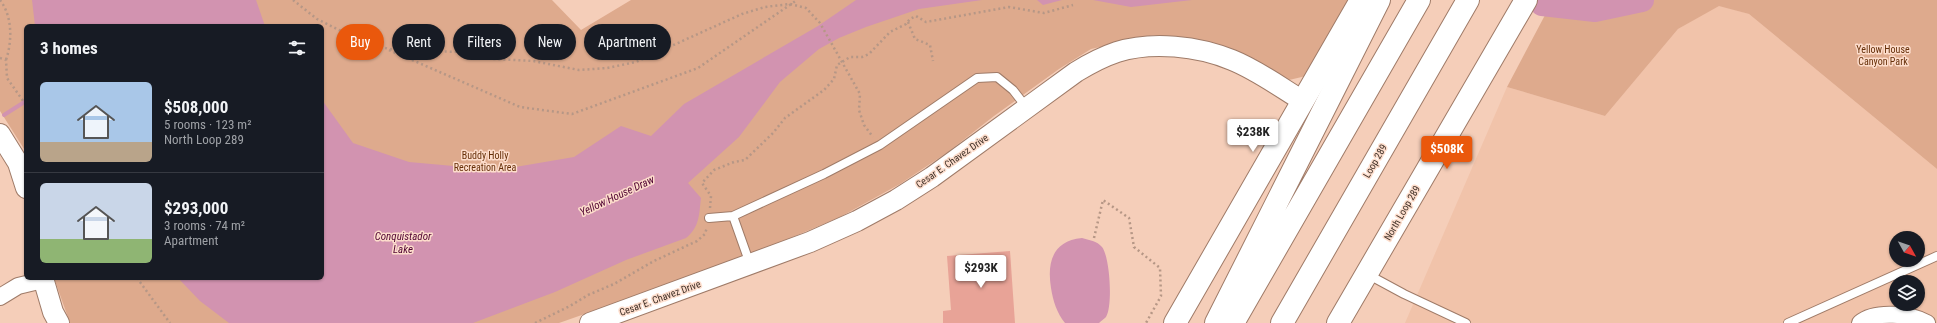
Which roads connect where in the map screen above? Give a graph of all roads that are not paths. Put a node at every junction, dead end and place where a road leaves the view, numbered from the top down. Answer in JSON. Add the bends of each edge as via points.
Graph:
{"nodes":[{"id":1,"x":1361,"y":0,"type":"edge"},
{"id":2,"x":1378,"y":0,"type":"edge"},
{"id":3,"x":1419,"y":0,"type":"edge"},
{"id":4,"x":1526,"y":0,"type":"edge"},
{"id":5,"x":1467,"y":3,"type":"edge"},
{"id":6,"x":1303,"y":101,"type":"junction"},
{"id":7,"x":1027,"y":108,"type":"junction"},
{"id":8,"x":0,"y":134,"type":"edge"},
{"id":9,"x":24,"y":182,"type":"edge"},
{"id":10,"x":733,"y":216,"type":"junction"},
{"id":11,"x":709,"y":218,"type":"road end"},
{"id":12,"x":1937,"y":256,"type":"edge"},
{"id":13,"x":750,"y":264,"type":"junction"},
{"id":14,"x":1366,"y":273,"type":"junction"},
{"id":15,"x":39,"y":280,"type":"edge"},
{"id":16,"x":43,"y":280,"type":"edge"},
{"id":17,"x":0,"y":297,"type":"edge"},
{"id":18,"x":59,"y":323,"type":"edge"},
{"id":19,"x":590,"y":323,"type":"edge"},
{"id":20,"x":1175,"y":323,"type":"edge"},
{"id":21,"x":1216,"y":323,"type":"edge"},
{"id":22,"x":1233,"y":323,"type":"edge"},
{"id":23,"x":1282,"y":323,"type":"edge"},
{"id":24,"x":1338,"y":323,"type":"edge"},
{"id":25,"x":1466,"y":323,"type":"edge"},
{"id":26,"x":1788,"y":323,"type":"edge"},
{"id":27,"x":1860,"y":323,"type":"edge"},
{"id":28,"x":1927,"y":323,"type":"edge"}],
"edges":[{"from":1,"to":6,"type":"main road"},
{"from":2,"to":21,"type":"main road"},
{"from":3,"to":22,"type":"main road"},
{"from":4,"to":14,"type":"main road","name":"North Loop 289"},
{"from":5,"to":23,"type":"main road","name":"Loop 289"},
{"from":6,"to":7,"type":"street","name":"Cesar E. Chavez Drive","via":[[1231,60],[1187,48],[1163,47],[1118,52],[1097,60]]},
{"from":6,"to":20,"type":"main road"},
{"from":7,"to":10,"type":"lane","via":[[1013,90],[997,78],[977,78],[880,146]]},
{"from":7,"to":13,"type":"street","name":"Cesar E. Chavez Drive","via":[[896,200],[810,242]]},
{"from":8,"to":9,"type":"street","via":[[18,164]]},
{"from":10,"to":11,"type":"lane"},
{"from":10,"to":13,"type":"lane"},
{"from":12,"to":26,"type":"lane"},
{"from":13,"to":19,"type":"street","name":"Cesar E. Chavez Drive"},
{"from":14,"to":24,"type":"main road","name":"North Loop 289"},
{"from":14,"to":25,"type":"lane"},
{"from":15,"to":17,"type":"street","via":[[18,286]]},
{"from":16,"to":18,"type":"street"},
{"from":27,"to":28,"type":"street","via":[[1879,315],[1903,315]]}]}
